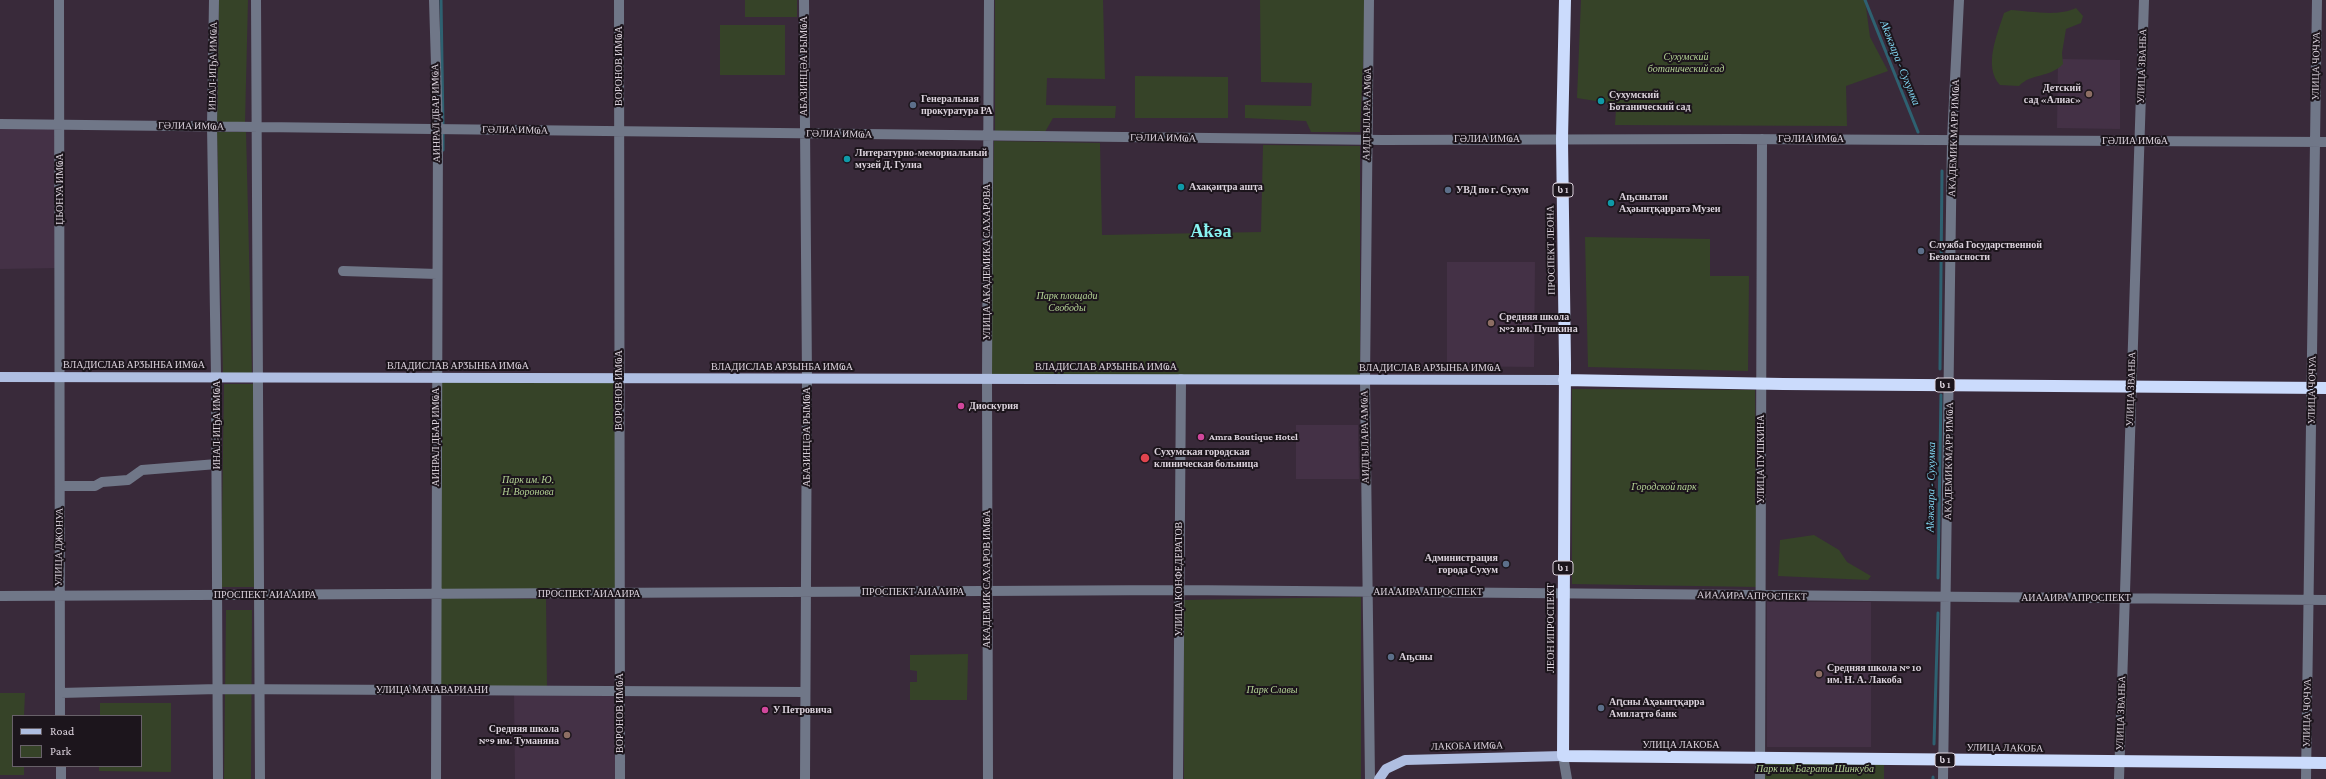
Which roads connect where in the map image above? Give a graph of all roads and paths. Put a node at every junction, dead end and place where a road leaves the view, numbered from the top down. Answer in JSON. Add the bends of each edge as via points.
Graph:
{"nodes":[{"id":1,"x":59,"y":0,"type":"edge"},
{"id":2,"x":214,"y":0,"type":"edge"},
{"id":3,"x":256,"y":0,"type":"edge"},
{"id":4,"x":434,"y":0,"type":"edge"},
{"id":5,"x":619,"y":0,"type":"edge"},
{"id":6,"x":804,"y":0,"type":"edge"},
{"id":7,"x":989,"y":0,"type":"edge"},
{"id":8,"x":1369,"y":0,"type":"edge"},
{"id":9,"x":1565,"y":0,"type":"edge"},
{"id":10,"x":1959,"y":0,"type":"edge"},
{"id":11,"x":2144,"y":0,"type":"edge"},
{"id":12,"x":2317,"y":0,"type":"edge"},
{"id":13,"x":0,"y":124,"type":"edge"},
{"id":14,"x":59,"y":125,"type":"junction"},
{"id":15,"x":212,"y":126,"type":"junction"},
{"id":16,"x":256,"y":127,"type":"junction"},
{"id":17,"x":438,"y":129,"type":"junction"},
{"id":18,"x":620,"y":132,"type":"junction"},
{"id":19,"x":804,"y":133,"type":"junction"},
{"id":20,"x":988,"y":136,"type":"junction"},
{"id":21,"x":1562,"y":139,"type":"junction"},
{"id":22,"x":1762,"y":139,"type":"junction"},
{"id":23,"x":1366,"y":140,"type":"junction"},
{"id":24,"x":1952,"y":140,"type":"junction"},
{"id":25,"x":2139,"y":141,"type":"junction"},
{"id":26,"x":2315,"y":142,"type":"junction"},
{"id":27,"x":2326,"y":142,"type":"edge"},
{"id":28,"x":343,"y":271,"type":"dead end"},
{"id":29,"x":437,"y":274,"type":"junction"},
{"id":30,"x":0,"y":377,"type":"edge"},
{"id":31,"x":60,"y":377,"type":"junction"},
{"id":32,"x":216,"y":378,"type":"junction"},
{"id":33,"x":259,"y":378,"type":"junction"},
{"id":34,"x":436,"y":378,"type":"junction"},
{"id":35,"x":619,"y":378,"type":"junction"},
{"id":36,"x":807,"y":379,"type":"junction"},
{"id":37,"x":987,"y":379,"type":"junction"},
{"id":38,"x":1181,"y":379,"type":"junction"},
{"id":39,"x":1364,"y":380,"type":"junction"},
{"id":40,"x":1564,"y":380,"type":"junction"},
{"id":41,"x":1762,"y":384,"type":"junction"},
{"id":42,"x":1950,"y":385,"type":"junction"},
{"id":43,"x":2132,"y":386,"type":"junction"},
{"id":44,"x":2312,"y":388,"type":"junction"},
{"id":45,"x":2326,"y":388,"type":"edge"},
{"id":46,"x":217,"y":464,"type":"junction"},
{"id":47,"x":60,"y":486,"type":"junction"},
{"id":48,"x":1179,"y":590,"type":"junction"},
{"id":49,"x":987,"y":591,"type":"junction"},
{"id":50,"x":806,"y":592,"type":"junction"},
{"id":51,"x":1367,"y":592,"type":"junction"},
{"id":52,"x":619,"y":593,"type":"junction"},
{"id":53,"x":436,"y":594,"type":"junction"},
{"id":54,"x":1563,"y":594,"type":"junction"},
{"id":55,"x":218,"y":595,"type":"junction"},
{"id":56,"x":259,"y":595,"type":"junction"},
{"id":57,"x":1761,"y":595,"type":"junction"},
{"id":58,"x":0,"y":596,"type":"edge"},
{"id":59,"x":58,"y":596,"type":"junction"},
{"id":60,"x":1946,"y":597,"type":"junction"},
{"id":61,"x":2125,"y":598,"type":"junction"},
{"id":62,"x":2309,"y":600,"type":"junction"},
{"id":63,"x":2326,"y":600,"type":"edge"},
{"id":64,"x":218,"y":689,"type":"junction"},
{"id":65,"x":259,"y":689,"type":"junction"},
{"id":66,"x":436,"y":690,"type":"junction"},
{"id":67,"x":620,"y":691,"type":"junction"},
{"id":68,"x":60,"y":692,"type":"junction"},
{"id":69,"x":805,"y":692,"type":"junction"},
{"id":70,"x":60,"y":715,"type":"edge"},
{"id":71,"x":1563,"y":756,"type":"junction"},
{"id":72,"x":1760,"y":758,"type":"junction"},
{"id":73,"x":1943,"y":760,"type":"junction"},
{"id":74,"x":2120,"y":761,"type":"junction"},
{"id":75,"x":2307,"y":763,"type":"junction"},
{"id":76,"x":2326,"y":763,"type":"edge"},
{"id":77,"x":61,"y":767,"type":"edge"},
{"id":78,"x":61,"y":779,"type":"edge"},
{"id":79,"x":218,"y":779,"type":"edge"},
{"id":80,"x":260,"y":779,"type":"edge"},
{"id":81,"x":436,"y":779,"type":"edge"},
{"id":82,"x":620,"y":779,"type":"edge"},
{"id":83,"x":804,"y":779,"type":"edge"},
{"id":84,"x":988,"y":779,"type":"edge"},
{"id":85,"x":1178,"y":779,"type":"edge"},
{"id":86,"x":1370,"y":779,"type":"edge"},
{"id":87,"x":1378,"y":779,"type":"edge"},
{"id":88,"x":1566,"y":779,"type":"edge"},
{"id":89,"x":1760,"y":779,"type":"edge"},
{"id":90,"x":1943,"y":779,"type":"edge"},
{"id":91,"x":2119,"y":779,"type":"edge"},
{"id":92,"x":2306,"y":779,"type":"edge"}],
"edges":[{"from":1,"to":14,"type":"street","name":"ЏЬОНУА ИМҨА"},
{"from":2,"to":15,"type":"street","name":"ИНАЛ-ИҦА ИМҨА"},
{"from":3,"to":16,"type":"street"},
{"from":4,"to":17,"type":"street","name":"АИНРАЛ ДБАР ИМҨА"},
{"from":5,"to":18,"type":"street","name":"ВОРОНОВ ИМҨА"},
{"from":6,"to":19,"type":"street","name":"АБАЗИНЦӘА РЫМҨА"},
{"from":7,"to":20,"type":"street","name":"УЛИЦА АКАДЕМИКА САХАРОВА"},
{"from":8,"to":23,"type":"street","name":"АИДГЫЛАРА АМҨА"},
{"from":9,"to":21,"type":"highway","name":"ПРОСПЕКТ ЛЕОНА","number":"ს 1"},
{"from":10,"to":24,"type":"street","name":"АКАДЕМИК МАРР ИМҨА"},
{"from":11,"to":25,"type":"street","name":"УЛИЦА ЗВАНБА"},
{"from":12,"to":26,"type":"street","name":"УЛИЦА ЧОЧУА"},
{"from":13,"to":14,"type":"street","name":"ГӘЛИА ИМҨА"},
{"from":14,"to":15,"type":"street","name":"ГӘЛИА ИМҨА"},
{"from":14,"to":31,"type":"street","name":"ЏЬОНУА ИМҨА"},
{"from":15,"to":16,"type":"street","name":"ГӘЛИА ИМҨА"},
{"from":15,"to":32,"type":"street","name":"ИНАЛ-ИҦА ИМҨА"},
{"from":16,"to":17,"type":"street","name":"ГӘЛИА ИМҨА"},
{"from":16,"to":33,"type":"street"},
{"from":17,"to":18,"type":"street","name":"ГӘЛИА ИМҨА"},
{"from":17,"to":29,"type":"street","name":"АИНРАЛ ДБАР ИМҨА"},
{"from":18,"to":19,"type":"street","name":"ГӘЛИА ИМҨА"},
{"from":18,"to":35,"type":"street","name":"ВОРОНОВ ИМҨА"},
{"from":19,"to":20,"type":"street","name":"ГӘЛИА ИМҨА"},
{"from":19,"to":36,"type":"street","name":"АБАЗИНЦӘА РЫМҨА"},
{"from":20,"to":23,"type":"street","name":"ГӘЛИА ИМҨА"},
{"from":20,"to":37,"type":"street","name":"УЛИЦА АКАДЕМИКА САХАРОВА"},
{"from":21,"to":22,"type":"street","name":"ГӘЛИА ИМҨА"},
{"from":21,"to":23,"type":"street","name":"ГӘЛИА ИМҨА"},
{"from":21,"to":40,"type":"highway","name":"ПРОСПЕКТ ЛЕОНА","number":"ს 1"},
{"from":22,"to":24,"type":"street","name":"ГӘЛИА ИМҨА"},
{"from":22,"to":41,"type":"street","name":"УЛИЦА ПУШКИНА"},
{"from":23,"to":39,"type":"street","name":"АИДГЫЛАРА АМҨА"},
{"from":24,"to":25,"type":"street","name":"ГӘЛИА ИМҨА"},
{"from":24,"to":42,"type":"street","name":"АКАДЕМИК МАРР ИМҨА"},
{"from":25,"to":26,"type":"street","name":"ГӘЛИА ИМҨА"},
{"from":25,"to":43,"type":"street","name":"УЛИЦА ЗВАНБА"},
{"from":26,"to":27,"type":"street","name":"ГӘЛИА ИМҨА"},
{"from":26,"to":44,"type":"street","name":"УЛИЦА ЧОЧУА"},
{"from":28,"to":29,"type":"street"},
{"from":29,"to":34,"type":"street","name":"АИНРАЛ ДБАР ИМҨА"},
{"from":30,"to":31,"type":"main road","name":"ВЛАДИСЛАВ АРӠЫНБА ИМҨА"},
{"from":31,"to":32,"type":"main road","name":"ВЛАДИСЛАВ АРӠЫНБА ИМҨА"},
{"from":31,"to":47,"type":"street","name":"УЛИЦА ДЖОНУА"},
{"from":32,"to":33,"type":"main road","name":"ВЛАДИСЛАВ АРӠЫНБА ИМҨА"},
{"from":32,"to":46,"type":"street","name":"ИНАЛ-ИҦА ИМҨА"},
{"from":33,"to":34,"type":"main road","name":"ВЛАДИСЛАВ АРӠЫНБА ИМҨА"},
{"from":33,"to":56,"type":"street"},
{"from":34,"to":35,"type":"main road","name":"ВЛАДИСЛАВ АРӠЫНБА ИМҨА"},
{"from":34,"to":53,"type":"street","name":"АИНРАЛ ДБАР ИМҨА"},
{"from":35,"to":36,"type":"main road","name":"ВЛАДИСЛАВ АРӠЫНБА ИМҨА"},
{"from":35,"to":52,"type":"street","name":"ВОРОНОВ ИМҨА"},
{"from":36,"to":37,"type":"main road","name":"ВЛАДИСЛАВ АРӠЫНБА ИМҨА"},
{"from":36,"to":50,"type":"street","name":"АБАЗИНЦӘА РЫМҨА"},
{"from":37,"to":38,"type":"main road","name":"ВЛАДИСЛАВ АРӠЫНБА ИМҨА"},
{"from":37,"to":49,"type":"street","name":"АКАДЕМИК САХАРОВ ИМҨА"},
{"from":38,"to":39,"type":"main road","name":"ВЛАДИСЛАВ АРӠЫНБА ИМҨА"},
{"from":38,"to":48,"type":"street","name":"УЛИЦА КОНФЕДЕРАТОВ"},
{"from":39,"to":40,"type":"main road","name":"ВЛАДИСЛАВ АРӠЫНБА ИМҨА"},
{"from":39,"to":51,"type":"street","name":"АИДГЫЛАРА АМҨА"},
{"from":40,"to":41,"type":"highway","number":"ს 1"},
{"from":40,"to":54,"type":"highway","name":"ЛЕОН ИПРОСПЕКТ","number":"ს 1"},
{"from":41,"to":42,"type":"highway","number":"ს 1"},
{"from":41,"to":57,"type":"street","name":"УЛИЦА ПУШКИНА"},
{"from":42,"to":43,"type":"highway","number":"ს 1"},
{"from":42,"to":60,"type":"street","name":"АКАДЕМИК МАРР ИМҨА"},
{"from":43,"to":44,"type":"highway","number":"ს 1"},
{"from":43,"to":61,"type":"street","name":"УЛИЦА ЗВАНБА"},
{"from":44,"to":45,"type":"highway","number":"ს 1"},
{"from":44,"to":62,"type":"street","name":"УЛИЦА ЧОЧУА"},
{"from":46,"to":47,"type":"street","via":[[142,470],[128,480],[102,482],[95,486]]},
{"from":46,"to":55,"type":"street","name":"ИНАЛ-ИҦА ИМҨА"},
{"from":47,"to":59,"type":"street","name":"УЛИЦА ДЖОНУА"},
{"from":48,"to":49,"type":"street","name":"ПРОСПЕКТ АИААИРА"},
{"from":48,"to":51,"type":"street","name":"АИААИРА АПРОСПЕКТ"},
{"from":48,"to":85,"type":"street","name":"УЛИЦА КОНФЕДЕРАТОВ"},
{"from":49,"to":50,"type":"street","name":"ПРОСПЕКТ АИААИРА"},
{"from":49,"to":84,"type":"street","name":"АКАДЕМИК САХАРОВ ИМҨА"},
{"from":50,"to":52,"type":"street","name":"ПРОСПЕКТ АИААИРА"},
{"from":50,"to":69,"type":"street","name":"АБАЗИНЦӘА РЫМҨА"},
{"from":51,"to":54,"type":"street","name":"АИААИРА АПРОСПЕКТ"},
{"from":51,"to":86,"type":"street","name":"АИДГЫЛАРА АМҨА"},
{"from":52,"to":53,"type":"street","name":"ПРОСПЕКТ АИААИРА"},
{"from":52,"to":67,"type":"street","name":"ВОРОНОВ ИМҨА"},
{"from":53,"to":56,"type":"street","name":"ПРОСПЕКТ АИААИРА"},
{"from":53,"to":66,"type":"street","name":"АИНРАЛ ДБАР ИМҨА"},
{"from":54,"to":57,"type":"street","name":"АИААИРА АПРОСПЕКТ"},
{"from":54,"to":71,"type":"highway","name":"ЛЕОН ИПРОСПЕКТ","number":"ს 1"},
{"from":55,"to":56,"type":"street","name":"ПРОСПЕКТ АИААИРА"},
{"from":55,"to":59,"type":"street","name":"ПРОСПЕКТ АИААИРА"},
{"from":55,"to":64,"type":"street","name":"ИНАЛ-ИҦА ИМҨА"},
{"from":56,"to":65,"type":"street"},
{"from":57,"to":60,"type":"street","name":"АИААИРА АПРОСПЕКТ"},
{"from":57,"to":72,"type":"street","name":"УЛИЦА ПУШКИНА"},
{"from":58,"to":59,"type":"street","name":"ПРОСПЕКТ АИААИРА"},
{"from":59,"to":68,"type":"street","name":"УЛИЦА ДЖОНУА"},
{"from":60,"to":61,"type":"street","name":"АИААИРА АПРОСПЕКТ"},
{"from":60,"to":73,"type":"street","name":"АКАДЕМИК МАРР ИМҨА"},
{"from":61,"to":62,"type":"street","name":"АИААИРА АПРОСПЕКТ"},
{"from":61,"to":74,"type":"street","name":"УЛИЦА ЗВАНБА"},
{"from":62,"to":63,"type":"street","name":"АИААИРА АПРОСПЕКТ"},
{"from":62,"to":75,"type":"street","name":"УЛИЦА ЧОЧУА"},
{"from":64,"to":65,"type":"street","name":"УЛИЦА МАЧАВАРИАНИ"},
{"from":64,"to":68,"type":"street","name":"УЛИЦА МАЧАВАРИАНИ"},
{"from":64,"to":79,"type":"street","name":"ИНАЛ-ИҦА ИМҨА"},
{"from":65,"to":66,"type":"street","name":"УЛИЦА МАЧАВАРИАНИ"},
{"from":65,"to":80,"type":"street"},
{"from":66,"to":67,"type":"street","name":"УЛИЦА МАЧАВАРИАНИ"},
{"from":66,"to":81,"type":"street","name":"АИНРАЛ ДБАР ИМҨА"},
{"from":67,"to":69,"type":"street","name":"УЛИЦА МАЧАВАРИАНИ"},
{"from":67,"to":82,"type":"street","name":"ВОРОНОВ ИМҨА"},
{"from":68,"to":70,"type":"street","name":"УЛИЦА ДЖОНУА"},
{"from":69,"to":83,"type":"street","name":"АБАЗИНЦӘА РЫМҨА"},
{"from":71,"to":72,"type":"highway","name":"УЛИЦА ЛАКОБА","number":"ს 1"},
{"from":71,"to":87,"type":"main road","name":"ЛАКОБА ИМҨА","via":[[1405,760],[1386,768]]},
{"from":71,"to":88,"type":"street","name":"ЛЕОН ИПРОСПЕКТ"},
{"from":72,"to":73,"type":"highway","name":"УЛИЦА ЛАКОБА","number":"ს 1"},
{"from":72,"to":89,"type":"street","name":"УЛИЦА ПУШКИНА"},
{"from":73,"to":74,"type":"highway","name":"УЛИЦА ЛАКОБА","number":"ს 1"},
{"from":73,"to":90,"type":"street","name":"АКАДЕМИК МАРР ИМҨА"},
{"from":74,"to":75,"type":"highway","name":"УЛИЦА ЛАКОБА","number":"ს 1"},
{"from":74,"to":91,"type":"street","name":"УЛИЦА ЗВАНБА"},
{"from":75,"to":76,"type":"highway","name":"УЛИЦА ЛАКОБА","number":"ს 1"},
{"from":75,"to":92,"type":"street","name":"УЛИЦА ЧОЧУА"},
{"from":77,"to":78,"type":"street"}]}
